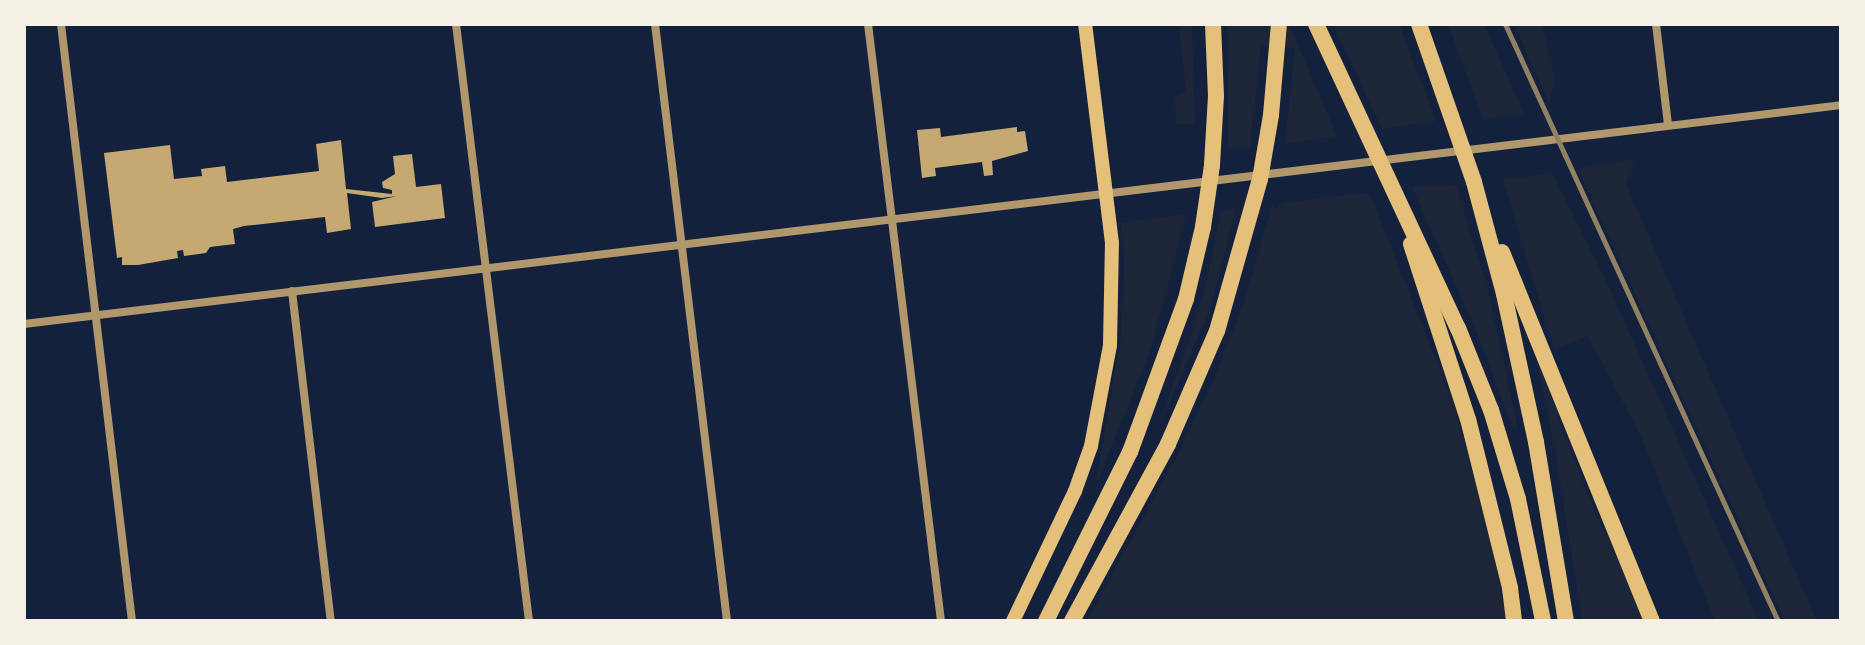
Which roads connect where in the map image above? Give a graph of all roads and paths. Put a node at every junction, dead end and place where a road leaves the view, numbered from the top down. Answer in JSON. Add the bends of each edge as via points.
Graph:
{"nodes":[{"id":1,"x":61,"y":24,"type":"edge"},
{"id":2,"x":456,"y":24,"type":"edge"},
{"id":3,"x":655,"y":24,"type":"edge"},
{"id":4,"x":868,"y":24,"type":"edge"},
{"id":5,"x":1085,"y":24,"type":"edge"},
{"id":6,"x":1213,"y":24,"type":"edge"},
{"id":7,"x":1279,"y":24,"type":"edge"},
{"id":8,"x":1316,"y":24,"type":"edge"},
{"id":9,"x":1419,"y":24,"type":"edge"},
{"id":10,"x":1656,"y":24,"type":"edge"},
{"id":11,"x":1841,"y":105,"type":"edge"},
{"id":12,"x":1668,"y":125,"type":"junction"},
{"id":13,"x":1474,"y":182,"type":"junction"},
{"id":14,"x":1107,"y":193,"type":"junction"},
{"id":15,"x":1399,"y":200,"type":"junction"},
{"id":16,"x":892,"y":219,"type":"junction"},
{"id":17,"x":682,"y":244,"type":"junction"},
{"id":18,"x":486,"y":268,"type":"junction"},
{"id":19,"x":292,"y":291,"type":"junction"},
{"id":20,"x":96,"y":315,"type":"junction"},
{"id":21,"x":24,"y":324,"type":"edge"},
{"id":22,"x":132,"y":621,"type":"edge"},
{"id":23,"x":331,"y":621,"type":"edge"},
{"id":24,"x":529,"y":621,"type":"edge"},
{"id":25,"x":727,"y":621,"type":"edge"},
{"id":26,"x":941,"y":621,"type":"edge"},
{"id":27,"x":1013,"y":621,"type":"edge"},
{"id":28,"x":1046,"y":621,"type":"edge"},
{"id":29,"x":1072,"y":621,"type":"edge"},
{"id":30,"x":1514,"y":621,"type":"edge"},
{"id":31,"x":1543,"y":621,"type":"edge"},
{"id":32,"x":1566,"y":621,"type":"edge"},
{"id":33,"x":1652,"y":621,"type":"edge"}],
"edges":[{"from":1,"to":20,"type":"street"},
{"from":2,"to":18,"type":"street"},
{"from":3,"to":17,"type":"street"},
{"from":4,"to":16,"type":"street"},
{"from":5,"to":14,"type":"main road"},
{"from":6,"to":28,"type":"highway","via":[[1214,149],[1186,299],[1153,396],[1105,508]]},
{"from":7,"to":29,"type":"highway","via":[[1266,145],[1227,303],[1194,389]]},
{"from":8,"to":15,"type":"highway"},
{"from":9,"to":13,"type":"highway"},
{"from":10,"to":12,"type":"street"},
{"from":11,"to":12,"type":"street"},
{"from":12,"to":14,"type":"street"},
{"from":13,"to":32,"type":"highway","via":[[1525,383]]},
{"from":13,"to":33,"type":"highway"},
{"from":14,"to":16,"type":"street"},
{"from":14,"to":27,"type":"main road","via":[[1113,300],[1102,395],[1075,491]]},
{"from":15,"to":30,"type":"highway","via":[[1468,419]]},
{"from":15,"to":31,"type":"highway","via":[[1501,439]]},
{"from":16,"to":17,"type":"street"},
{"from":16,"to":26,"type":"street"},
{"from":17,"to":18,"type":"street"},
{"from":17,"to":25,"type":"street"},
{"from":18,"to":19,"type":"street"},
{"from":18,"to":24,"type":"street"},
{"from":19,"to":20,"type":"street"},
{"from":19,"to":23,"type":"street"},
{"from":20,"to":21,"type":"street"},
{"from":20,"to":22,"type":"street"}]}
